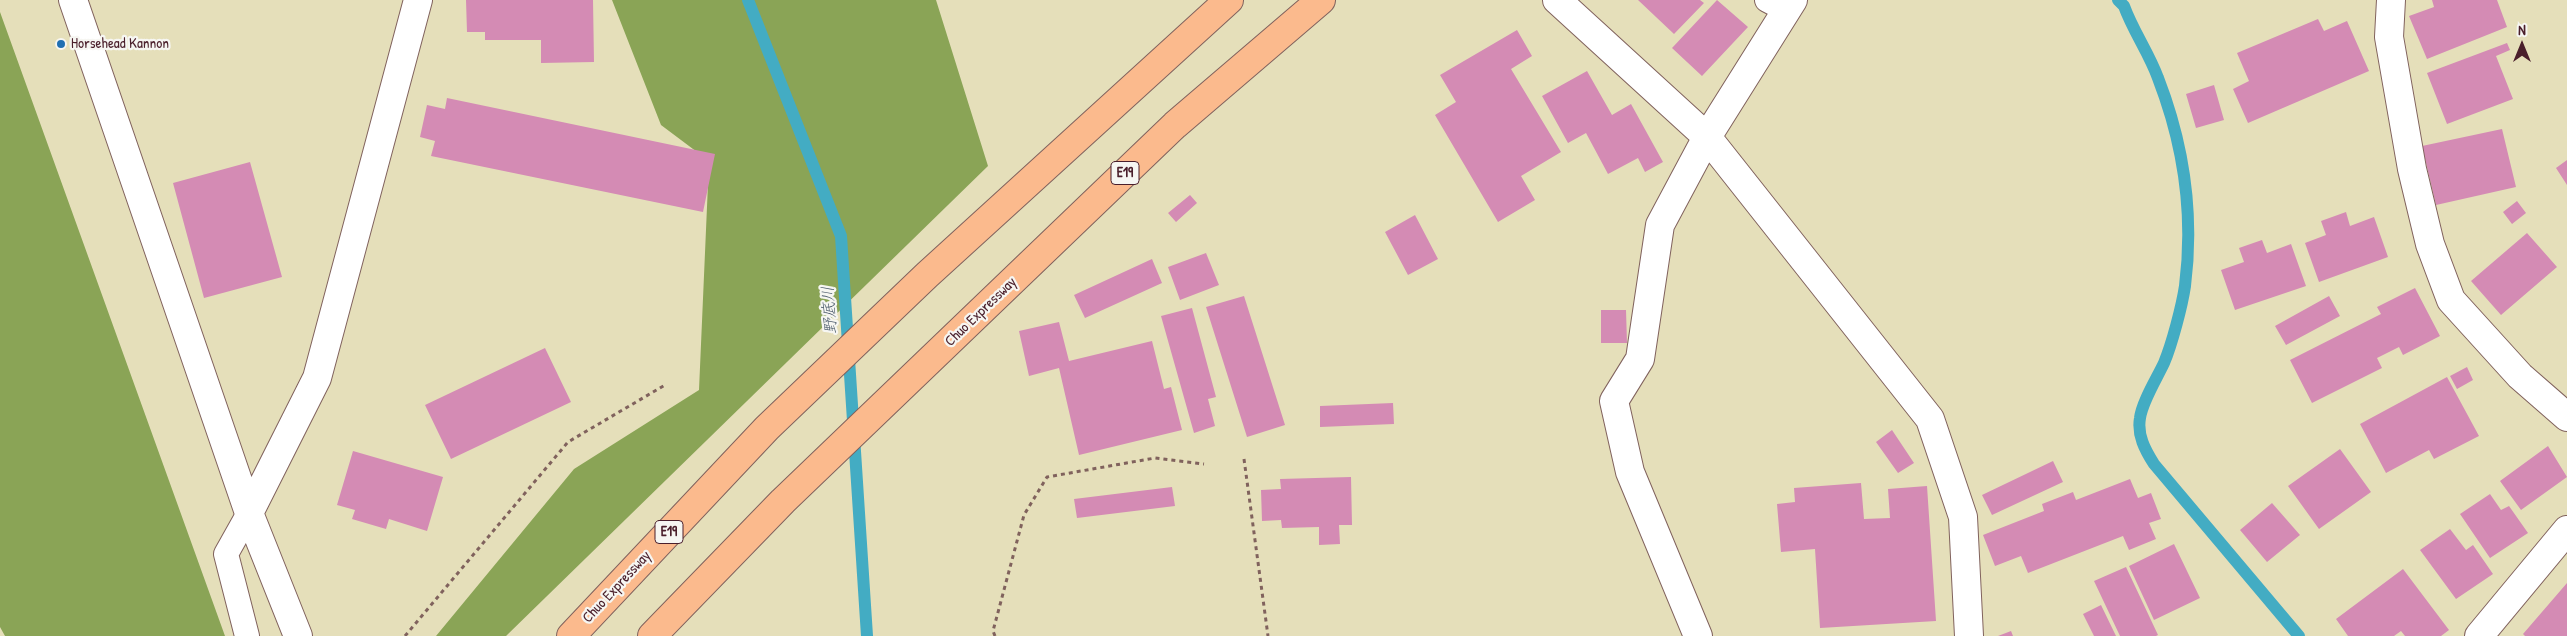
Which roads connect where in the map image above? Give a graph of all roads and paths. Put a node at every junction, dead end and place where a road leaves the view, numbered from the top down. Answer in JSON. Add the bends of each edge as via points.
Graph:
{"nodes":[{"id":1,"x":73,"y":0,"type":"edge"},
{"id":2,"x":418,"y":0,"type":"edge"},
{"id":3,"x":1229,"y":0,"type":"edge"},
{"id":4,"x":1322,"y":0,"type":"edge"},
{"id":5,"x":1557,"y":0,"type":"edge"},
{"id":6,"x":2391,"y":0,"type":"edge"},
{"id":7,"x":1782,"y":3,"type":"edge"},
{"id":8,"x":1707,"y":137,"type":"junction"},
{"id":9,"x":665,"y":384,"type":"dead end"},
{"id":10,"x":2567,"y":417,"type":"edge"},
{"id":11,"x":1244,"y":459,"type":"dead end"},
{"id":12,"x":1204,"y":464,"type":"dead end"},
{"id":13,"x":249,"y":513,"type":"junction"},
{"id":14,"x":2567,"y":530,"type":"edge"},
{"id":15,"x":247,"y":636,"type":"edge"},
{"id":16,"x":298,"y":636,"type":"edge"},
{"id":17,"x":405,"y":636,"type":"edge"},
{"id":18,"x":571,"y":636,"type":"edge"},
{"id":19,"x":652,"y":636,"type":"edge"},
{"id":20,"x":995,"y":636,"type":"edge"},
{"id":21,"x":1268,"y":636,"type":"edge"},
{"id":22,"x":1698,"y":636,"type":"edge"},
{"id":23,"x":1969,"y":636,"type":"edge"},
{"id":24,"x":2479,"y":636,"type":"edge"}],
"edges":[{"from":1,"to":13,"type":"street"},
{"from":2,"to":13,"type":"street","via":[[317,378]]},
{"from":3,"to":18,"type":"highway","name":"Chuo Expressway","number":"E19","via":[[927,275],[767,428]]},
{"from":4,"to":19,"type":"highway","name":"Chuo Expressway","number":"E19","via":[[1174,124],[782,501]]},
{"from":5,"to":8,"type":"street"},
{"from":6,"to":10,"type":"street","via":[[2389,37],[2412,169],[2430,244],[2451,300],[2520,376]]},
{"from":7,"to":8,"type":"street"},
{"from":8,"to":22,"type":"street","via":[[1660,225],[1640,359],[1614,401],[1630,472]]},
{"from":8,"to":23,"type":"street","via":[[1930,419],[1964,517]]},
{"from":9,"to":17,"type":"path","via":[[568,442]]},
{"from":11,"to":21,"type":"path"},
{"from":12,"to":20,"type":"path","via":[[1155,458],[1047,477],[1024,514],[993,631]]},
{"from":13,"to":15,"type":"lane","via":[[226,554]]},
{"from":13,"to":16,"type":"street"},
{"from":14,"to":24,"type":"street"}]}
